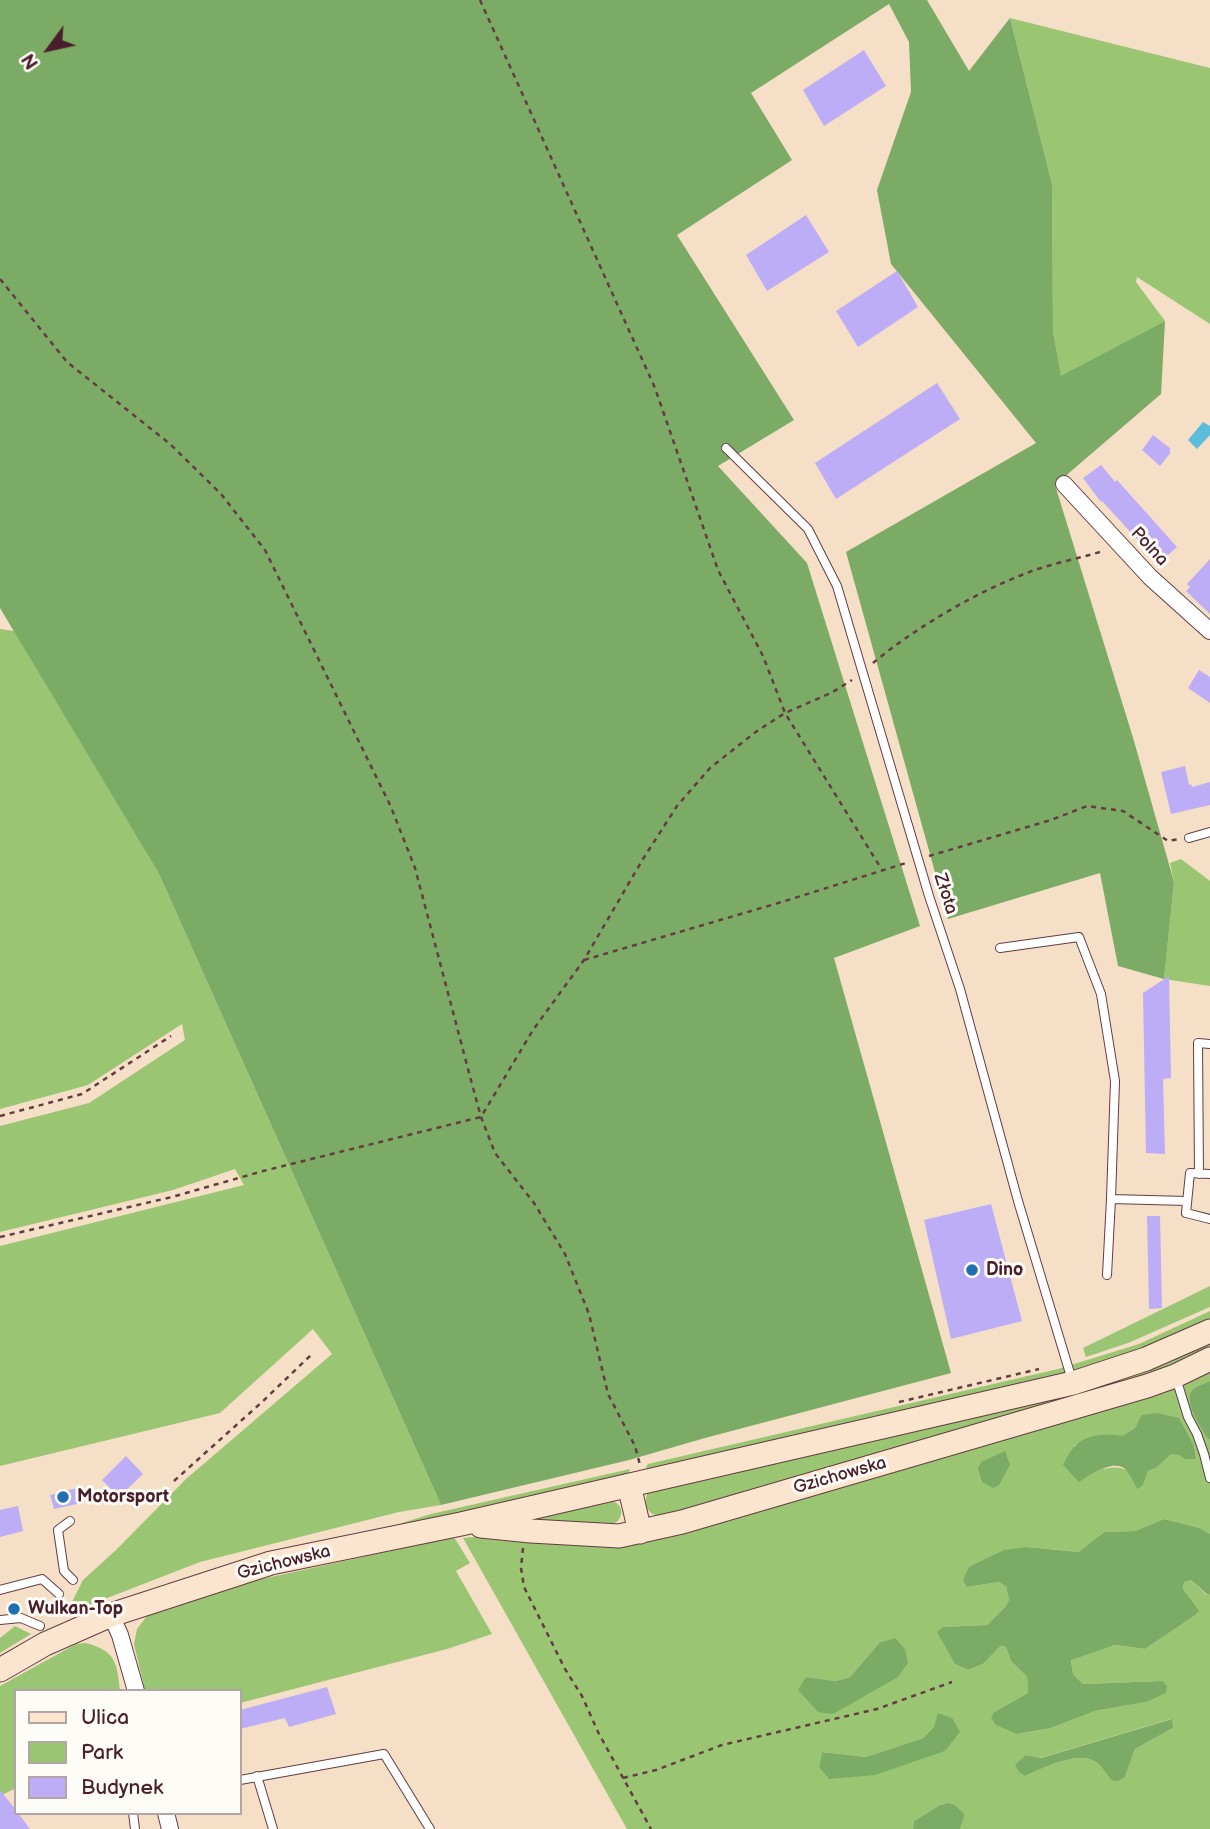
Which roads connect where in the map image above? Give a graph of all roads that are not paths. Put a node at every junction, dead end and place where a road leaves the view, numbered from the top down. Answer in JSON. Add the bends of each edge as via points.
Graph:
{"nodes":[{"id":1,"x":726,"y":448,"type":"dead end"},
{"id":2,"x":1064,"y":484,"type":"dead end"},
{"id":3,"x":1210,"y":631,"type":"edge"},
{"id":4,"x":1210,"y":832,"type":"edge"},
{"id":5,"x":1189,"y":838,"type":"road end"},
{"id":6,"x":1000,"y":948,"type":"dead end"},
{"id":7,"x":1210,"y":1044,"type":"edge"},
{"id":8,"x":1199,"y":1174,"type":"junction"},
{"id":9,"x":1210,"y":1174,"type":"edge"},
{"id":10,"x":1111,"y":1199,"type":"junction"},
{"id":11,"x":1187,"y":1201,"type":"junction"},
{"id":12,"x":1210,"y":1219,"type":"edge"},
{"id":13,"x":1107,"y":1275,"type":"dead end"},
{"id":14,"x":1210,"y":1331,"type":"edge"},
{"id":15,"x":1210,"y":1359,"type":"edge"},
{"id":16,"x":1175,"y":1376,"type":"junction"},
{"id":17,"x":1073,"y":1383,"type":"junction"},
{"id":18,"x":1210,"y":1478,"type":"edge"},
{"id":19,"x":636,"y":1484,"type":"junction"},
{"id":20,"x":70,"y":1521,"type":"dead end"},
{"id":21,"x":461,"y":1524,"type":"junction"},
{"id":22,"x":640,"y":1532,"type":"junction"},
{"id":23,"x":73,"y":1580,"type":"dead end"},
{"id":24,"x":0,"y":1590,"type":"edge"},
{"id":25,"x":59,"y":1594,"type":"dead end"},
{"id":26,"x":111,"y":1615,"type":"junction"},
{"id":27,"x":0,"y":1620,"type":"edge"},
{"id":28,"x":40,"y":1626,"type":"dead end"},
{"id":29,"x":0,"y":1670,"type":"edge"},
{"id":30,"x":135,"y":1689,"type":"edge"},
{"id":31,"x":257,"y":1776,"type":"junction"},
{"id":32,"x":242,"y":1780,"type":"edge"},
{"id":33,"x":273,"y":1829,"type":"edge"},
{"id":34,"x":430,"y":1829,"type":"edge"}],
"edges":[{"from":1,"to":17,"type":"lane","name":"Złota","via":[[808,529],[837,586],[960,989]]},
{"from":2,"to":3,"type":"street","name":"Polna","via":[[1150,577]]},
{"from":4,"to":5,"type":"lane"},
{"from":6,"to":10,"type":"lane","via":[[1079,937],[1101,994],[1115,1081]]},
{"from":7,"to":8,"type":"lane","via":[[1198,1043]]},
{"from":8,"to":9,"type":"lane"},
{"from":8,"to":11,"type":"lane","via":[[1190,1173]]},
{"from":10,"to":11,"type":"lane"},
{"from":10,"to":13,"type":"lane"},
{"from":11,"to":12,"type":"lane","via":[[1186,1213]]},
{"from":14,"to":17,"type":"street","name":"Gzichowska"},
{"from":15,"to":16,"type":"street","name":"Gzichowska"},
{"from":16,"to":18,"type":"lane"},
{"from":16,"to":22,"type":"street","name":"Gzichowska"},
{"from":17,"to":19,"type":"street","name":"Gzichowska"},
{"from":19,"to":21,"type":"street","name":"Gzichowska"},
{"from":19,"to":22,"type":"street"},
{"from":20,"to":23,"type":"lane","via":[[58,1530],[64,1571]]},
{"from":21,"to":22,"type":"street","name":"Gzichowska","via":[[620,1536]]},
{"from":21,"to":26,"type":"street","name":"Gzichowska","via":[[271,1563]]},
{"from":24,"to":25,"type":"lane","via":[[42,1579]]},
{"from":26,"to":29,"type":"street","name":"Gzichowska"},
{"from":26,"to":30,"type":"street"},
{"from":27,"to":28,"type":"lane","via":[[21,1618]]},
{"from":31,"to":32,"type":"lane"},
{"from":31,"to":33,"type":"lane"},
{"from":31,"to":34,"type":"lane","via":[[384,1754]]}]}
